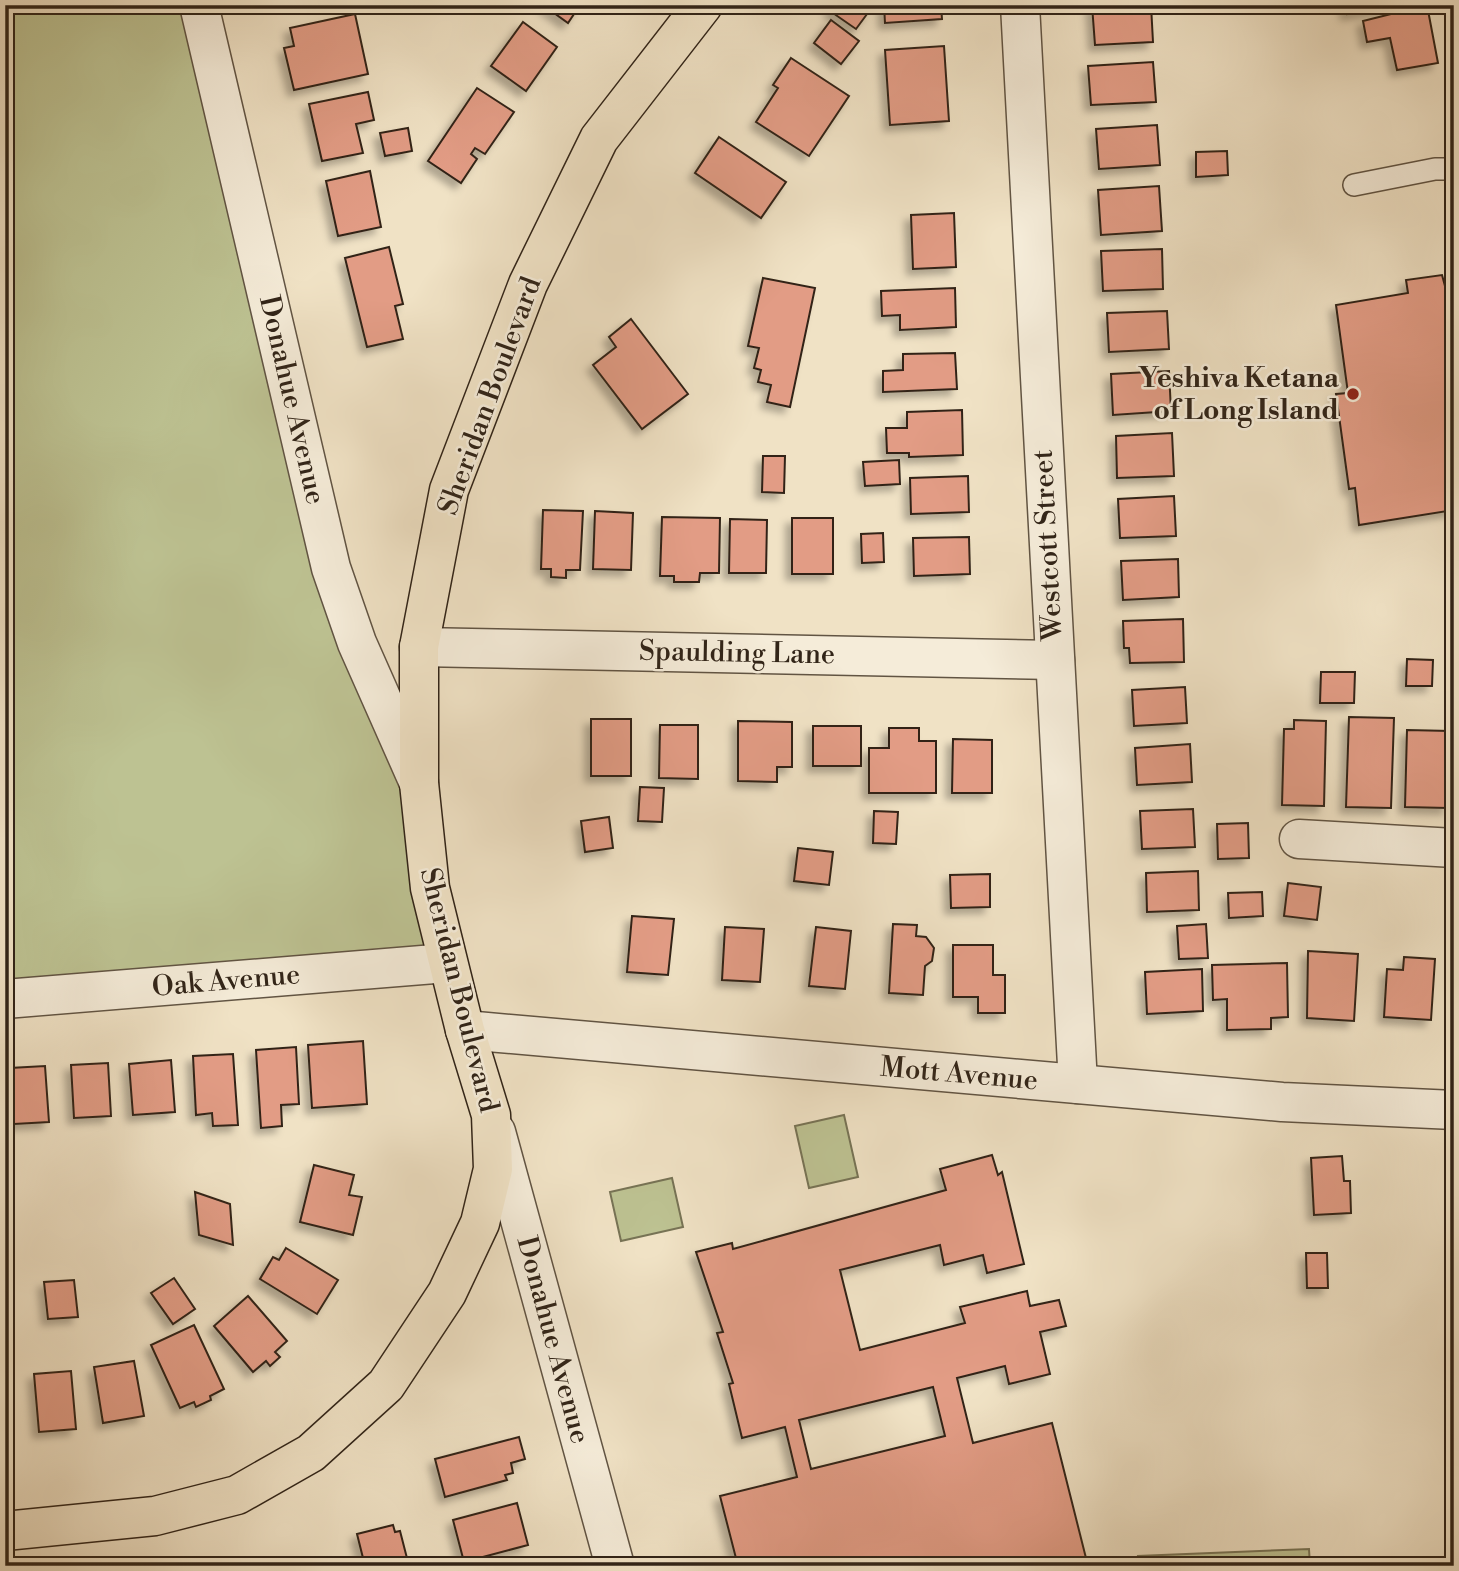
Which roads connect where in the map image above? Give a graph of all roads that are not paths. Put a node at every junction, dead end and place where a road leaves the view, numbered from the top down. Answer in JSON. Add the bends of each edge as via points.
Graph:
{"nodes":[{"id":1,"x":199,"y":5,"type":"edge"},
{"id":2,"x":702,"y":5,"type":"edge"},
{"id":3,"x":1020,"y":5,"type":"edge"},
{"id":4,"x":1454,"y":169,"type":"edge"},
{"id":5,"x":1354,"y":185,"type":"dead end"},
{"id":6,"x":419,"y":647,"type":"junction"},
{"id":7,"x":1055,"y":660,"type":"junction"},
{"id":8,"x":419,"y":783,"type":"junction"},
{"id":9,"x":1299,"y":839,"type":"dead end"},
{"id":10,"x":1454,"y":848,"type":"edge"},
{"id":11,"x":447,"y":963,"type":"junction"},
{"id":12,"x":5,"y":999,"type":"edge"},
{"id":13,"x":465,"y":1030,"type":"junction"},
{"id":14,"x":1078,"y":1084,"type":"junction"},
{"id":15,"x":1454,"y":1110,"type":"edge"},
{"id":16,"x":491,"y":1115,"type":"junction"},
{"id":17,"x":5,"y":1531,"type":"edge"},
{"id":18,"x":615,"y":1566,"type":"edge"}],
"edges":[{"from":1,"to":8,"type":"street","name":"Donahue Avenue","via":[[331,568]]},
{"from":2,"to":6,"type":"main road","name":"Sheridan Boulevard","via":[[599,139],[528,284],[449,490]]},
{"from":3,"to":7,"type":"street","name":"Westcott Street"},
{"from":4,"to":5,"type":"lane"},
{"from":6,"to":7,"type":"street","name":"Spaulding Lane"},
{"from":6,"to":8,"type":"main road","name":"Sheridan Boulevard"},
{"from":7,"to":14,"type":"street","name":"Westcott Street"},
{"from":8,"to":11,"type":"main road","name":"Sheridan Boulevard","via":[[430,888]]},
{"from":9,"to":10,"type":"street"},
{"from":11,"to":12,"type":"street","name":"Oak Avenue"},
{"from":11,"to":13,"type":"main road","name":"Sheridan Boulevard"},
{"from":13,"to":14,"type":"street","name":"Mott Avenue"},
{"from":13,"to":16,"type":"main road","name":"Sheridan Boulevard"},
{"from":14,"to":15,"type":"street","name":"Mott Avenue","via":[[1282,1102]]},
{"from":16,"to":17,"type":"main road","name":"Sheridan Boulevard","via":[[489,1197],[447,1293],[386,1385],[311,1452],[237,1496],[155,1516]]},
{"from":16,"to":18,"type":"street","name":"Donahue Avenue"}]}
